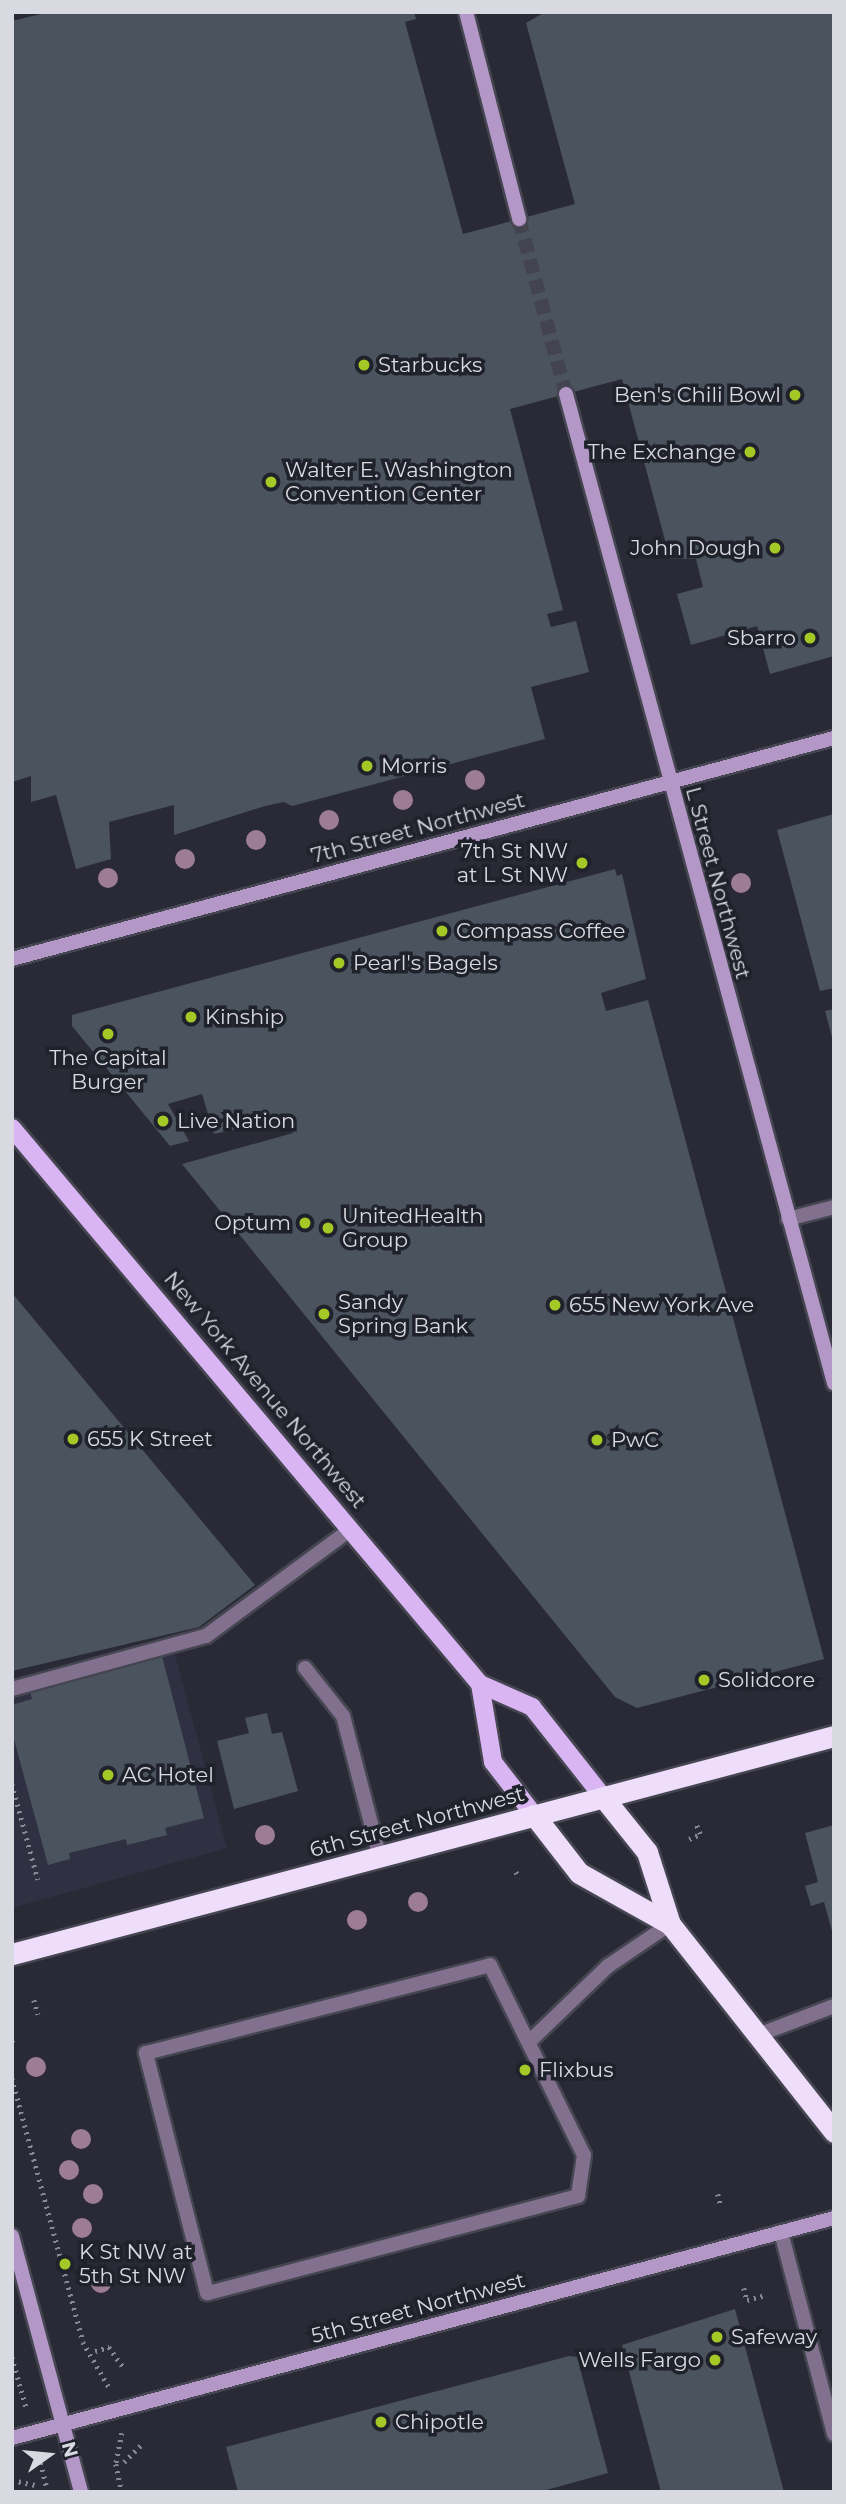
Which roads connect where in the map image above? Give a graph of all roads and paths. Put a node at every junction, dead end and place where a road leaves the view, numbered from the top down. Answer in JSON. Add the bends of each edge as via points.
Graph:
{"nodes":[{"id":1,"x":466,"y":12,"type":"edge"},
{"id":2,"x":519,"y":219,"type":"tunnel mouth"},
{"id":3,"x":566,"y":394,"type":"tunnel mouth"},
{"id":4,"x":834,"y":738,"type":"edge"},
{"id":5,"x":669,"y":783,"type":"junction"},
{"id":6,"x":12,"y":959,"type":"edge"},
{"id":7,"x":12,"y":1128,"type":"edge"},
{"id":8,"x":834,"y":1207,"type":"edge"},
{"id":9,"x":788,"y":1219,"type":"junction"},
{"id":10,"x":834,"y":1383,"type":"edge"},
{"id":11,"x":351,"y":1529,"type":"junction"},
{"id":12,"x":305,"y":1668,"type":"dead end"},
{"id":13,"x":480,"y":1684,"type":"junction"},
{"id":14,"x":12,"y":1689,"type":"edge"},
{"id":15,"x":834,"y":1736,"type":"edge"},
{"id":16,"x":13,"y":1787,"type":"edge"},
{"id":17,"x":603,"y":1797,"type":"junction"},
{"id":18,"x":534,"y":1815,"type":"junction"},
{"id":19,"x":696,"y":1825,"type":"dead end"},
{"id":20,"x":689,"y":1839,"type":"dead end"},
{"id":21,"x":380,"y":1858,"type":"junction"},
{"id":22,"x":516,"y":1872,"type":"dead end"},
{"id":23,"x":520,"y":1878,"type":"dead end"},
{"id":24,"x":38,"y":1881,"type":"dead end"},
{"id":25,"x":670,"y":1924,"type":"junction"},
{"id":26,"x":12,"y":1954,"type":"edge"},
{"id":27,"x":34,"y":2000,"type":"dead end"},
{"id":28,"x":834,"y":2006,"type":"edge"},
{"id":29,"x":38,"y":2014,"type":"dead end"},
{"id":30,"x":758,"y":2035,"type":"junction"},
{"id":31,"x":529,"y":2042,"type":"junction"},
{"id":32,"x":12,"y":2078,"type":"edge"},
{"id":33,"x":834,"y":2132,"type":"edge"},
{"id":34,"x":718,"y":2194,"type":"dead end"},
{"id":35,"x":721,"y":2207,"type":"dead end"},
{"id":36,"x":834,"y":2218,"type":"edge"},
{"id":37,"x":781,"y":2232,"type":"junction"},
{"id":38,"x":12,"y":2236,"type":"edge"},
{"id":39,"x":744,"y":2288,"type":"dead end"},
{"id":40,"x":762,"y":2296,"type":"dead end"},
{"id":41,"x":95,"y":2351,"type":"dead end"},
{"id":42,"x":12,"y":2357,"type":"edge"},
{"id":43,"x":123,"y":2367,"type":"dead end"},
{"id":44,"x":108,"y":2381,"type":"dead end"},
{"id":45,"x":20,"y":2385,"type":"dead end"},
{"id":46,"x":63,"y":2424,"type":"junction"},
{"id":47,"x":834,"y":2434,"type":"edge"},
{"id":48,"x":12,"y":2438,"type":"edge"},
{"id":49,"x":123,"y":2438,"type":"dead end"},
{"id":50,"x":144,"y":2442,"type":"dead end"},
{"id":51,"x":124,"y":2462,"type":"dead end"},
{"id":52,"x":12,"y":2480,"type":"edge"},
{"id":53,"x":46,"y":2483,"type":"dead end"},
{"id":54,"x":36,"y":2485,"type":"dead end"},
{"id":55,"x":48,"y":2492,"type":"edge"},
{"id":56,"x":81,"y":2492,"type":"edge"},
{"id":57,"x":122,"y":2492,"type":"edge"}],
"edges":[{"from":1,"to":2,"type":"street"},
{"from":3,"to":5,"type":"street","name":"L Street Northwest"},
{"from":4,"to":5,"type":"street","name":"7th Street Northwest"},
{"from":5,"to":6,"type":"street","name":"7th Street Northwest"},
{"from":5,"to":9,"type":"street","name":"L Street Northwest"},
{"from":7,"to":11,"type":"main road","name":"New York Avenue Northwest"},
{"from":8,"to":9,"type":"street"},
{"from":9,"to":10,"type":"street","name":"L Street Northwest"},
{"from":11,"to":13,"type":"main road","name":"New York Avenue Northwest"},
{"from":11,"to":14,"type":"street","via":[[206,1636]]},
{"from":12,"to":21,"type":"street","via":[[343,1716]]},
{"from":13,"to":17,"type":"main road","name":"New York Avenue Northwest","via":[[532,1707]]},
{"from":13,"to":18,"type":"main road","name":"New York Avenue Northwest","via":[[493,1762]]},
{"from":15,"to":17,"type":"highway","name":"6th Street Northwest"},
{"from":16,"to":24,"type":"path"},
{"from":17,"to":18,"type":"highway","name":"6th Street Northwest"},
{"from":17,"to":25,"type":"highway","name":"New York Avenue Northwest","via":[[647,1852]]},
{"from":18,"to":21,"type":"highway","name":"6th Street Northwest"},
{"from":18,"to":25,"type":"highway","name":"New York Avenue Northwest","via":[[579,1873]]},
{"from":19,"to":20,"type":"path","via":[[699,1835]]},
{"from":21,"to":26,"type":"highway","name":"6th Street Northwest"},
{"from":22,"to":23,"type":"path"},
{"from":25,"to":30,"type":"highway","name":"New York Avenue Northwest"},
{"from":25,"to":31,"type":"street","via":[[608,1966]]},
{"from":27,"to":29,"type":"path"},
{"from":28,"to":30,"type":"street"},
{"from":30,"to":33,"type":"highway","name":"New York Avenue Northwest"},
{"from":31,"to":31,"type":"street","via":[[490,1965],[146,2053],[207,2293],[578,2196],[584,2155]]},
{"from":32,"to":44,"type":"path","via":[[83,2342],[90,2363]]},
{"from":34,"to":35,"type":"path"},
{"from":36,"to":37,"type":"street","name":"5th Street Northwest"},
{"from":37,"to":46,"type":"street","name":"5th Street Northwest"},
{"from":37,"to":47,"type":"street"},
{"from":38,"to":46,"type":"street"},
{"from":39,"to":40,"type":"path","via":[[747,2300]]},
{"from":41,"to":43,"type":"path","via":[[109,2347]]},
{"from":42,"to":45,"type":"path"},
{"from":46,"to":48,"type":"street","name":"5th Street Northwest"},
{"from":46,"to":56,"type":"street"},
{"from":49,"to":57,"type":"path","via":[[116,2464]]},
{"from":50,"to":51,"type":"path"},
{"from":52,"to":54,"type":"path"},
{"from":53,"to":55,"type":"path"}]}
